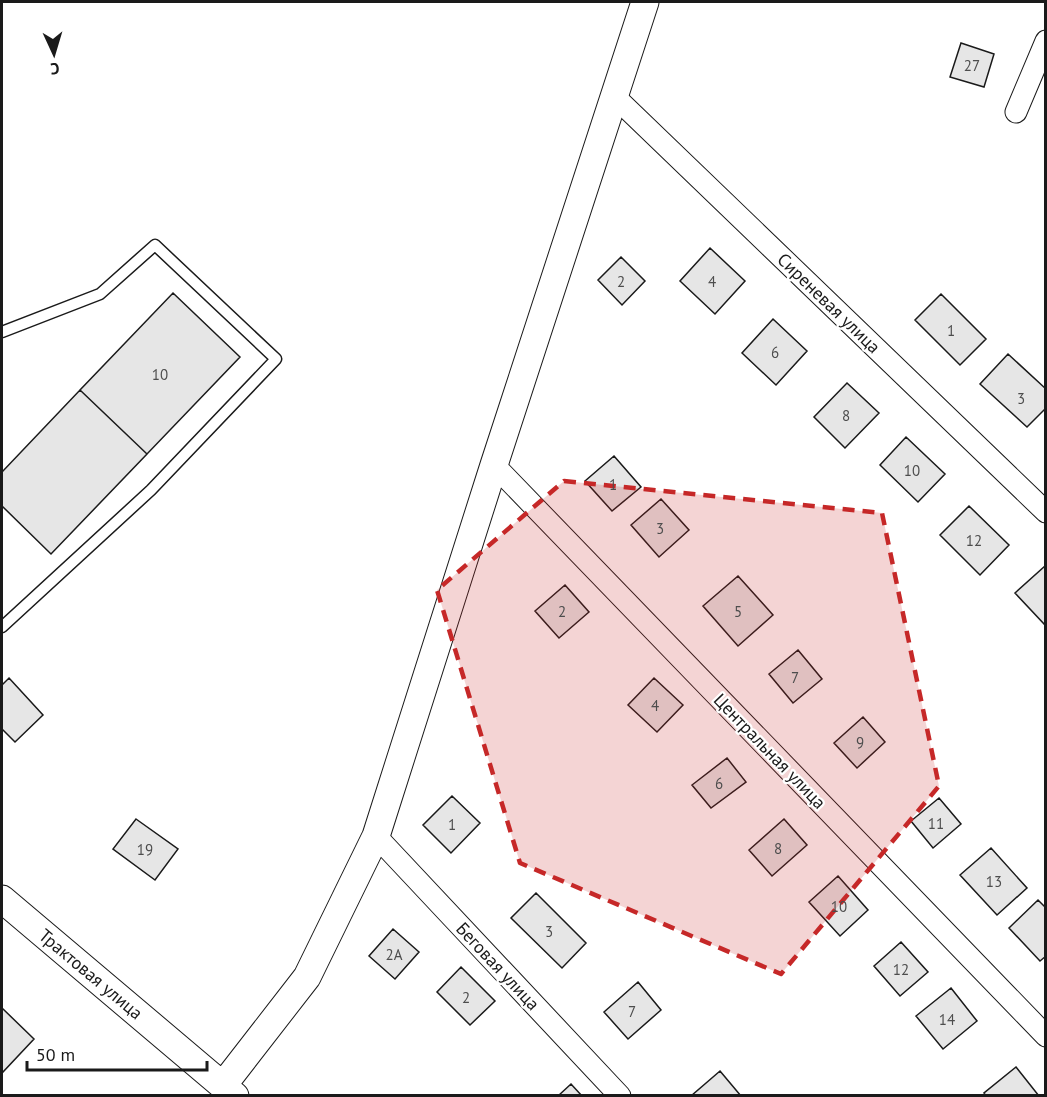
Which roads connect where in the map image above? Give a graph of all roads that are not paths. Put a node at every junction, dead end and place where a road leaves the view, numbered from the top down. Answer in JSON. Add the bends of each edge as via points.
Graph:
{"nodes":[{"id":1,"x":645,"y":2,"type":"edge"},
{"id":2,"x":1046,"y":41,"type":"edge"},
{"id":3,"x":613,"y":95,"type":"junction"},
{"id":4,"x":1016,"y":112,"type":"dead end"},
{"id":5,"x":2,"y":332,"type":"edge"},
{"id":6,"x":494,"y":465,"type":"junction"},
{"id":7,"x":1046,"y":512,"type":"edge"},
{"id":8,"x":2,"y":627,"type":"edge"},
{"id":9,"x":376,"y":836,"type":"junction"},
{"id":10,"x":2,"y":899,"type":"edge"},
{"id":11,"x":1046,"y":1036,"type":"edge"},
{"id":12,"x":230,"y":1090,"type":"edge"},
{"id":13,"x":620,"y":1095,"type":"edge"}],
"edges":[{"from":1,"to":3,"type":"street"},
{"from":2,"to":4,"type":"street"},
{"from":3,"to":6,"type":"street"},
{"from":3,"to":7,"type":"street","name":"Сиреневая улица"},
{"from":5,"to":8,"type":"lane","via":[[100,294],[155,245],[276,359],[151,490]]},
{"from":6,"to":9,"type":"street"},
{"from":6,"to":11,"type":"street","name":"Центральная улица"},
{"from":9,"to":12,"type":"street","via":[[307,977]]},
{"from":9,"to":13,"type":"street","name":"Беговая улица"},
{"from":10,"to":12,"type":"street","name":"Трактовая улица"}]}
